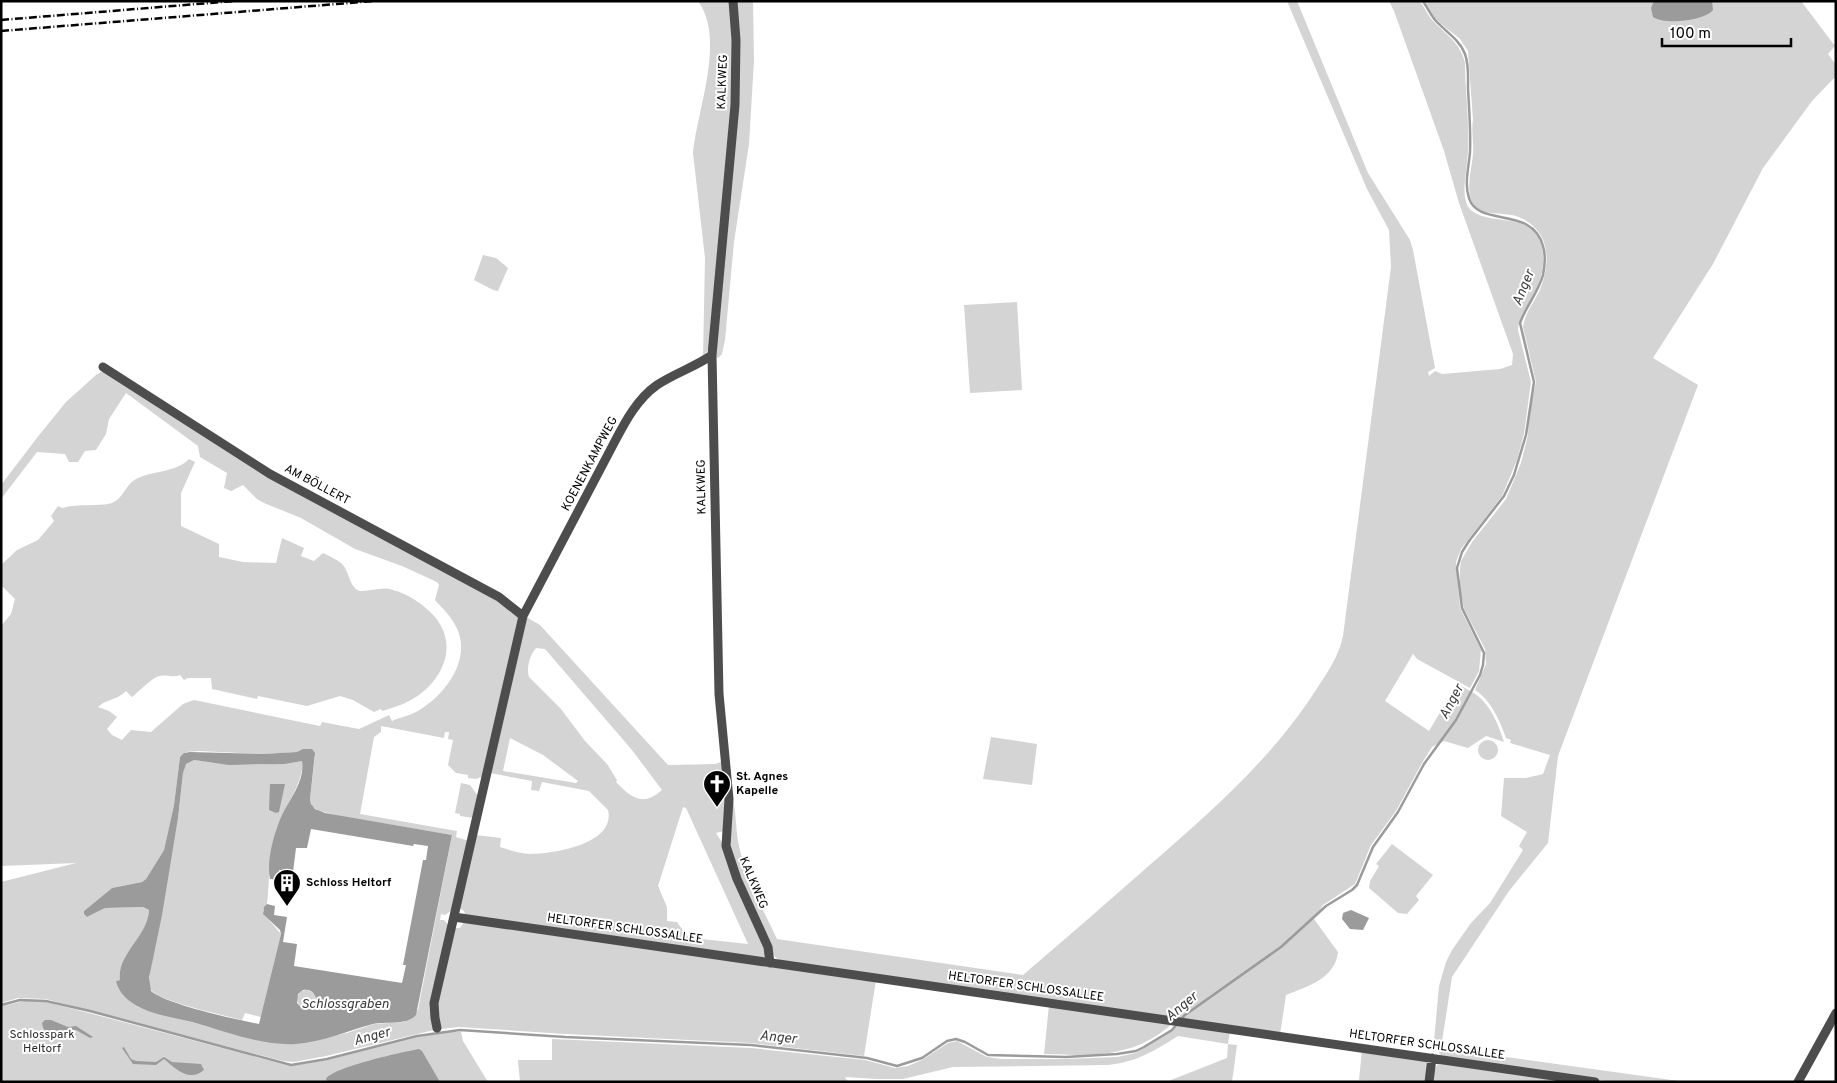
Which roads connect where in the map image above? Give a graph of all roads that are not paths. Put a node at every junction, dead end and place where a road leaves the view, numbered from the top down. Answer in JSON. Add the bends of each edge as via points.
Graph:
{"nodes":[{"id":1,"x":733,"y":1,"type":"edge"},
{"id":2,"x":712,"y":355,"type":"junction"},
{"id":3,"x":103,"y":367,"type":"dead end"},
{"id":4,"x":523,"y":616,"type":"junction"},
{"id":5,"x":454,"y":917,"type":"junction"},
{"id":6,"x":770,"y":963,"type":"junction"},
{"id":7,"x":1836,"y":1012,"type":"edge"},
{"id":8,"x":437,"y":1028,"type":"dead end"},
{"id":9,"x":1432,"y":1058,"type":"junction"},
{"id":10,"x":1429,"y":1082,"type":"edge"},
{"id":11,"x":1595,"y":1082,"type":"edge"},
{"id":12,"x":1798,"y":1082,"type":"edge"}],
"edges":[{"from":1,"to":2,"type":"street","name":"KALKWEG","via":[[735,105]]},
{"from":2,"to":4,"type":"street","name":"KOENENKAMPWEG","via":[[657,385],[641,398]]},
{"from":2,"to":6,"type":"street","name":"KALKWEG","via":[[719,686],[729,799],[726,846],[737,879],[768,947]]},
{"from":3,"to":4,"type":"street","name":"AM BÖLLERT","via":[[270,474],[499,598]]},
{"from":4,"to":5,"type":"street"},
{"from":5,"to":6,"type":"street","name":"HELTORFER SCHLOSSALLEE"},
{"from":5,"to":8,"type":"street","via":[[434,1004]]},
{"from":6,"to":9,"type":"street","name":"HELTORFER SCHLOSSALLEE"},
{"from":7,"to":12,"type":"street"},
{"from":9,"to":10,"type":"street"},
{"from":9,"to":11,"type":"street","name":"HELTORFER SCHLOSSALLEE"}]}
